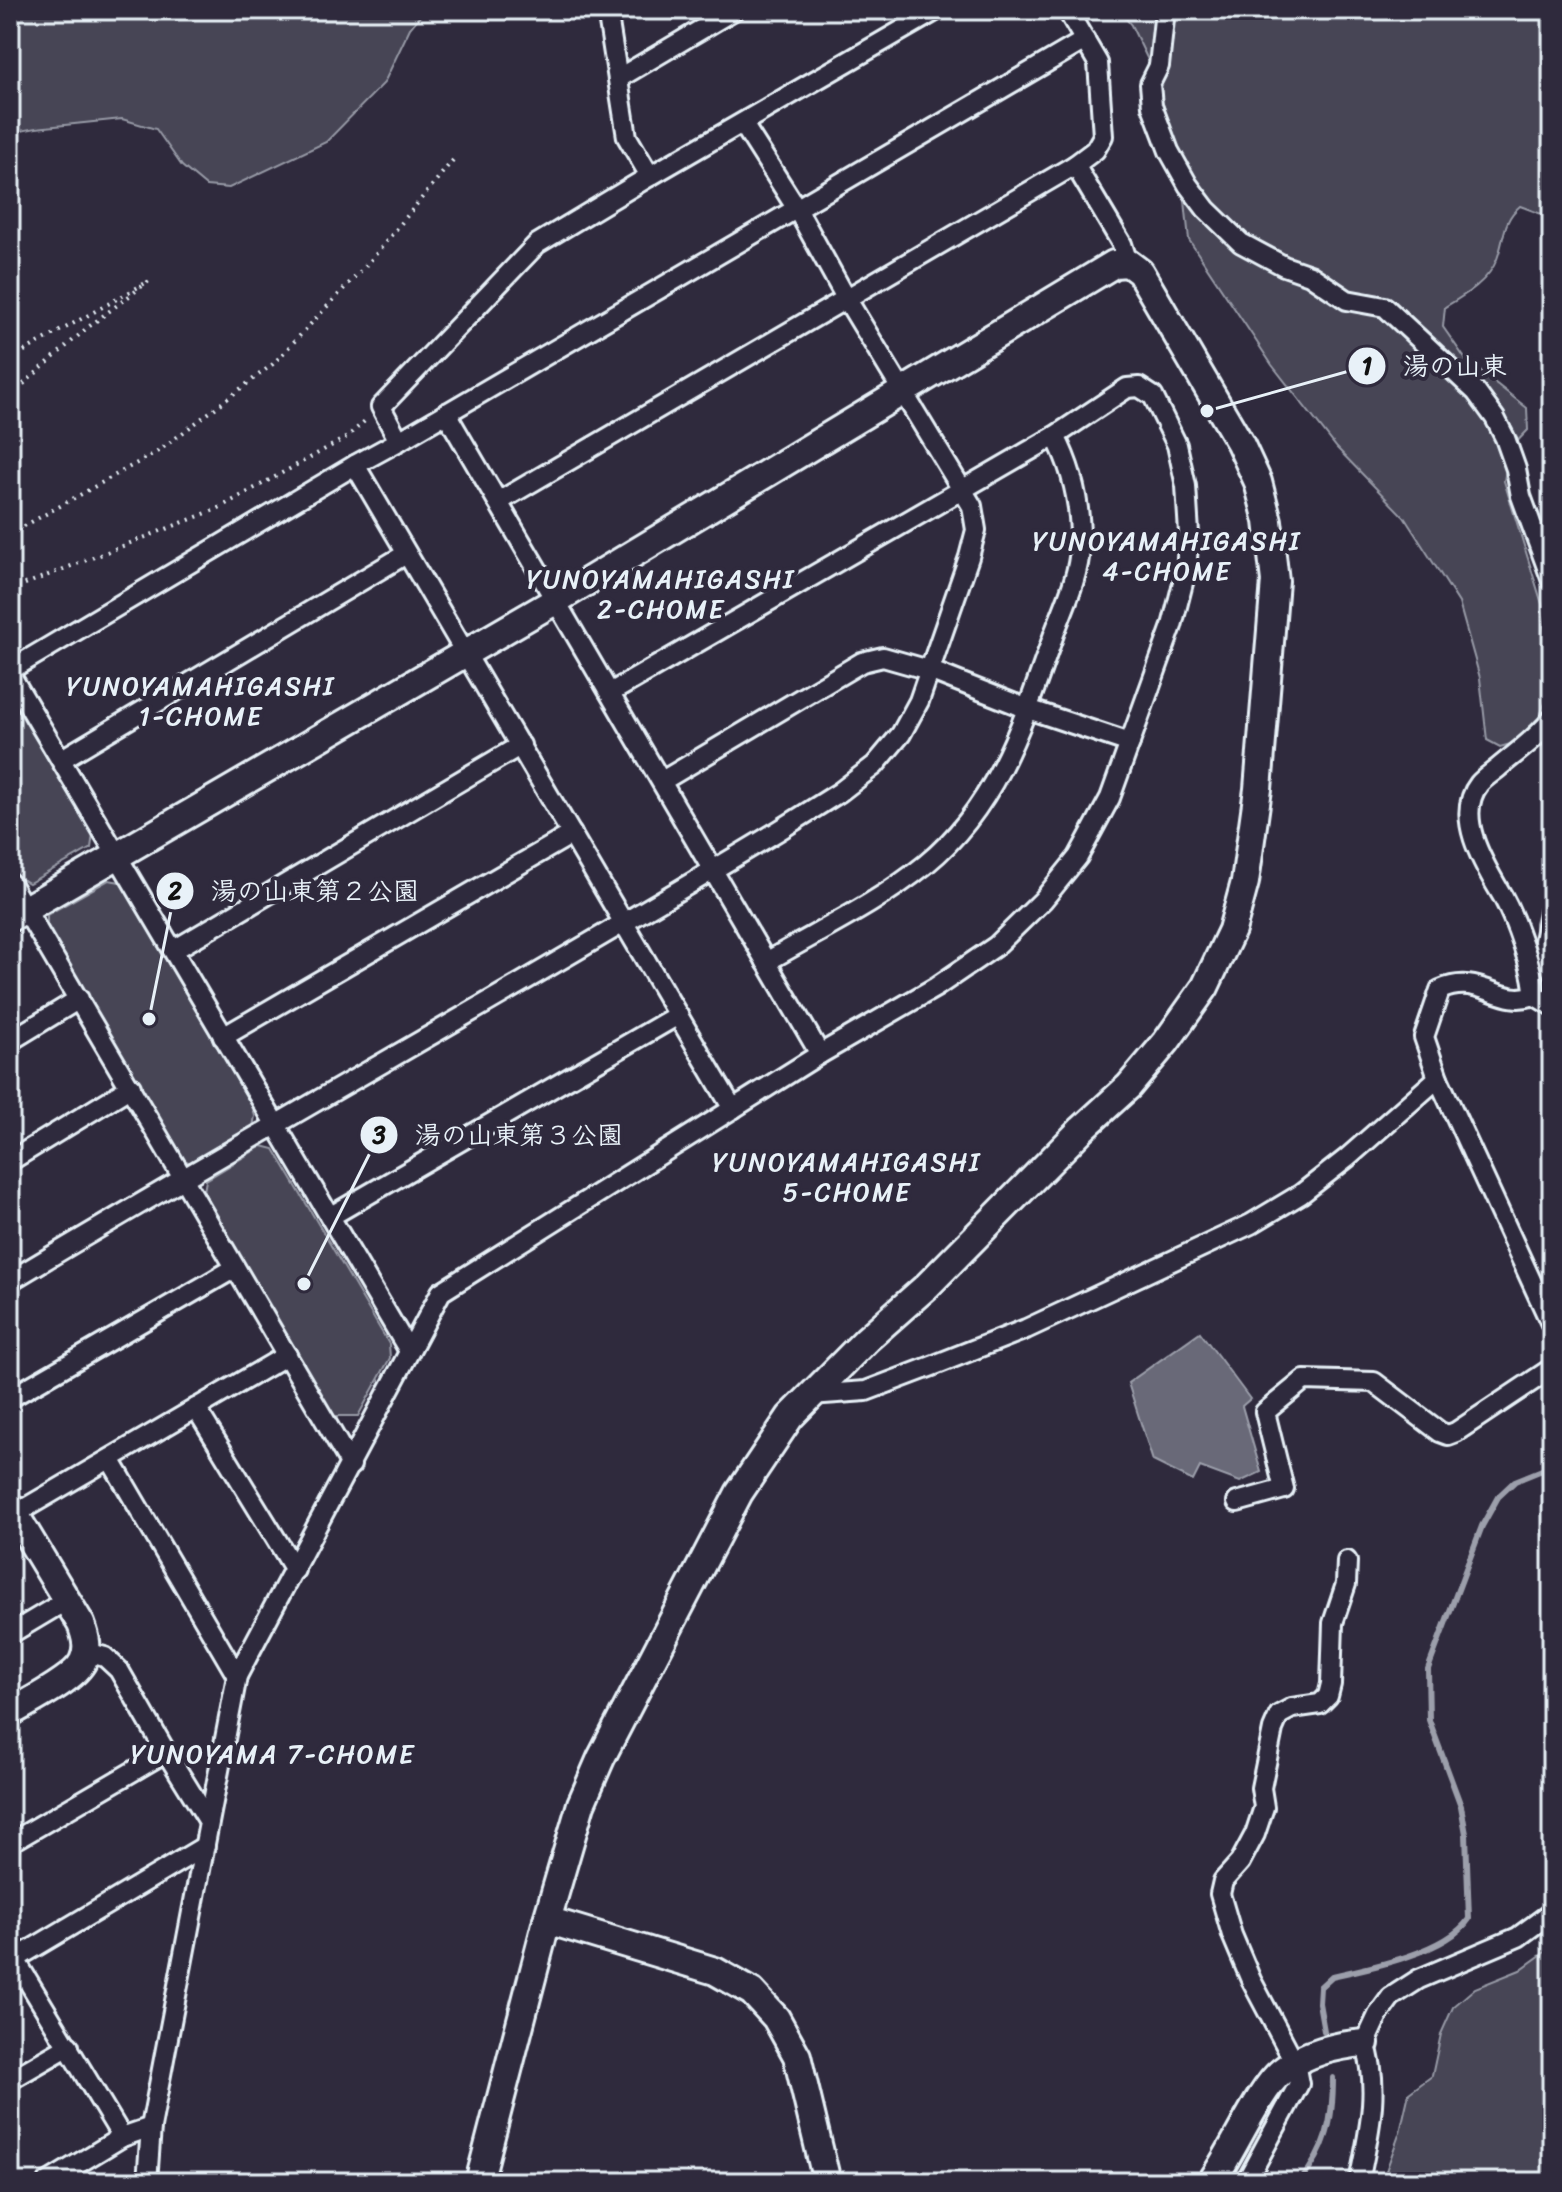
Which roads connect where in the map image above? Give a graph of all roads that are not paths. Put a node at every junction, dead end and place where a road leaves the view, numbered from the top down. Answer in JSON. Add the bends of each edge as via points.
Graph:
{"nodes":[{"id":1,"x":607,"y":10,"type":"edge"},
{"id":2,"x":734,"y":10,"type":"edge"},
{"id":3,"x":937,"y":10,"type":"edge"},
{"id":4,"x":1067,"y":10,"type":"edge"},
{"id":5,"x":1165,"y":10,"type":"edge"},
{"id":6,"x":1085,"y":40,"type":"junction"},
{"id":7,"x":619,"y":78,"type":"junction"},
{"id":8,"x":743,"y":124,"type":"junction"},
{"id":9,"x":1075,"y":165,"type":"junction"},
{"id":10,"x":650,"y":176,"type":"junction"},
{"id":11,"x":797,"y":209,"type":"junction"},
{"id":12,"x":1128,"y":263,"type":"junction"},
{"id":13,"x":846,"y":298,"type":"junction"},
{"id":14,"x":905,"y":392,"type":"junction"},
{"id":15,"x":446,"y":413,"type":"junction"},
{"id":16,"x":1055,"y":436,"type":"junction"},
{"id":17,"x":399,"y":441,"type":"junction"},
{"id":18,"x":355,"y":465,"type":"junction"},
{"id":19,"x":962,"y":488,"type":"junction"},
{"id":20,"x":498,"y":502,"type":"junction"},
{"id":21,"x":406,"y":554,"type":"junction"},
{"id":22,"x":1552,"y":581,"type":"edge"},
{"id":23,"x":555,"y":601,"type":"junction"},
{"id":24,"x":466,"y":651,"type":"junction"},
{"id":25,"x":929,"y":670,"type":"junction"},
{"id":26,"x":10,"y":672,"type":"edge"},
{"id":27,"x":610,"y":693,"type":"junction"},
{"id":28,"x":1028,"y":709,"type":"junction"},
{"id":29,"x":1552,"y":719,"type":"edge"},
{"id":30,"x":1130,"y":743,"type":"junction"},
{"id":31,"x":521,"y":745,"type":"junction"},
{"id":32,"x":62,"y":759,"type":"junction"},
{"id":33,"x":662,"y":781,"type":"junction"},
{"id":34,"x":572,"y":834,"type":"junction"},
{"id":35,"x":117,"y":855,"type":"junction"},
{"id":36,"x":711,"y":872,"type":"junction"},
{"id":37,"x":10,"y":883,"type":"edge"},
{"id":38,"x":1552,"y":900,"type":"edge"},
{"id":39,"x":18,"y":914,"type":"edge"},
{"id":40,"x":625,"y":923,"type":"junction"},
{"id":41,"x":174,"y":950,"type":"junction"},
{"id":42,"x":766,"y":962,"type":"junction"},
{"id":43,"x":1552,"y":971,"type":"edge"},
{"id":44,"x":1534,"y":995,"type":"junction"},
{"id":45,"x":79,"y":999,"type":"junction"},
{"id":46,"x":1552,"y":1006,"type":"edge"},
{"id":47,"x":678,"y":1015,"type":"junction"},
{"id":48,"x":223,"y":1037,"type":"junction"},
{"id":49,"x":10,"y":1041,"type":"edge"},
{"id":50,"x":820,"y":1054,"type":"junction"},
{"id":51,"x":1438,"y":1078,"type":"junction"},
{"id":52,"x":131,"y":1087,"type":"junction"},
{"id":53,"x":733,"y":1109,"type":"junction"},
{"id":54,"x":276,"y":1126,"type":"junction"},
{"id":55,"x":10,"y":1161,"type":"edge"},
{"id":56,"x":184,"y":1177,"type":"junction"},
{"id":57,"x":331,"y":1216,"type":"junction"},
{"id":58,"x":235,"y":1268,"type":"junction"},
{"id":59,"x":10,"y":1281,"type":"edge"},
{"id":60,"x":1552,"y":1326,"type":"edge"},
{"id":61,"x":409,"y":1351,"type":"junction"},
{"id":62,"x":287,"y":1355,"type":"junction"},
{"id":63,"x":1552,"y":1368,"type":"edge"},
{"id":64,"x":810,"y":1395,"type":"junction"},
{"id":65,"x":10,"y":1398,"type":"edge"},
{"id":66,"x":196,"y":1408,"type":"junction"},
{"id":67,"x":110,"y":1459,"type":"junction"},
{"id":68,"x":351,"y":1465,"type":"junction"},
{"id":69,"x":1237,"y":1502,"type":"dead end"},
{"id":70,"x":12,"y":1513,"type":"edge"},
{"id":71,"x":1347,"y":1561,"type":"dead end"},
{"id":72,"x":295,"y":1570,"type":"junction"},
{"id":73,"x":67,"y":1600,"type":"junction"},
{"id":74,"x":10,"y":1634,"type":"edge"},
{"id":75,"x":86,"y":1652,"type":"junction"},
{"id":76,"x":237,"y":1676,"type":"junction"},
{"id":77,"x":10,"y":1713,"type":"edge"},
{"id":78,"x":166,"y":1752,"type":"junction"},
{"id":79,"x":208,"y":1820,"type":"junction"},
{"id":80,"x":10,"y":1843,"type":"edge"},
{"id":81,"x":205,"y":1846,"type":"junction"},
{"id":82,"x":1552,"y":1912,"type":"edge"},
{"id":83,"x":547,"y":1920,"type":"junction"},
{"id":84,"x":12,"y":1957,"type":"edge"},
{"id":85,"x":1365,"y":2043,"type":"junction"},
{"id":86,"x":69,"y":2046,"type":"junction"},
{"id":87,"x":1295,"y":2063,"type":"junction"},
{"id":88,"x":10,"y":2080,"type":"edge"},
{"id":89,"x":151,"y":2127,"type":"junction"},
{"id":90,"x":122,"y":2137,"type":"junction"},
{"id":91,"x":48,"y":2182,"type":"edge"},
{"id":92,"x":147,"y":2182,"type":"edge"},
{"id":93,"x":479,"y":2182,"type":"edge"},
{"id":94,"x":827,"y":2182,"type":"edge"},
{"id":95,"x":1211,"y":2182,"type":"edge"},
{"id":96,"x":1246,"y":2182,"type":"edge"},
{"id":97,"x":1359,"y":2182,"type":"edge"}],
"edges":[{"from":1,"to":7,"type":"street"},
{"from":2,"to":7,"type":"street"},
{"from":3,"to":8,"type":"street"},
{"from":4,"to":6,"type":"street"},
{"from":5,"to":22,"type":"street","via":[[1159,66],[1150,84],[1152,106],[1188,185],[1241,243],[1310,275],[1347,300],[1385,307],[1476,392],[1505,438]]},
{"from":6,"to":9,"type":"street","via":[[1098,63],[1103,136]]},
{"from":6,"to":11,"type":"street"},
{"from":7,"to":10,"type":"street","via":[[627,137]]},
{"from":8,"to":10,"type":"street"},
{"from":8,"to":11,"type":"street"},
{"from":9,"to":12,"type":"street"},
{"from":9,"to":13,"type":"street"},
{"from":10,"to":17,"type":"street","via":[[537,244],[381,407]]},
{"from":11,"to":13,"type":"street"},
{"from":11,"to":15,"type":"street"},
{"from":12,"to":14,"type":"street","via":[[1114,264]]},
{"from":12,"to":64,"type":"street","via":[[1140,272],[1222,408],[1258,482],[1268,521],[1275,581],[1260,773],[1245,882],[1232,930],[1205,987],[1129,1086]]},
{"from":13,"to":14,"type":"street"},
{"from":13,"to":20,"type":"street"},
{"from":14,"to":19,"type":"street"},
{"from":14,"to":23,"type":"street"},
{"from":15,"to":17,"type":"street"},
{"from":15,"to":20,"type":"street"},
{"from":16,"to":19,"type":"street"},
{"from":16,"to":28,"type":"street","via":[[1076,484],[1080,550]]},
{"from":16,"to":30,"type":"street","via":[[1127,388],[1139,387],[1153,396],[1177,445],[1186,486],[1186,571]]},
{"from":17,"to":18,"type":"street"},
{"from":18,"to":21,"type":"street"},
{"from":18,"to":26,"type":"street"},
{"from":19,"to":25,"type":"street","via":[[976,530]]},
{"from":19,"to":27,"type":"street"},
{"from":20,"to":23,"type":"street"},
{"from":21,"to":24,"type":"street"},
{"from":21,"to":32,"type":"street"},
{"from":23,"to":24,"type":"street"},
{"from":23,"to":27,"type":"street"},
{"from":24,"to":31,"type":"street"},
{"from":24,"to":35,"type":"street"},
{"from":25,"to":28,"type":"street"},
{"from":25,"to":33,"type":"street","via":[[883,657],[862,662]]},
{"from":25,"to":36,"type":"street","via":[[901,734],[875,765]]},
{"from":26,"to":32,"type":"street"},
{"from":27,"to":33,"type":"street"},
{"from":28,"to":30,"type":"street"},
{"from":28,"to":42,"type":"street","via":[[979,807],[935,855],[886,891]]},
{"from":29,"to":44,"type":"street","via":[[1479,784],[1470,817],[1473,836],[1533,973]]},
{"from":30,"to":50,"type":"street","via":[[1110,798],[1078,857],[1043,900],[996,946]]},
{"from":31,"to":34,"type":"street"},
{"from":31,"to":41,"type":"street"},
{"from":32,"to":35,"type":"street"},
{"from":33,"to":36,"type":"street"},
{"from":34,"to":40,"type":"street"},
{"from":34,"to":48,"type":"street"},
{"from":35,"to":39,"type":"street"},
{"from":35,"to":41,"type":"street"},
{"from":36,"to":40,"type":"street"},
{"from":36,"to":42,"type":"street"},
{"from":37,"to":39,"type":"street"},
{"from":38,"to":43,"type":"street","via":[[1544,941]]},
{"from":39,"to":45,"type":"street"},
{"from":40,"to":47,"type":"street"},
{"from":40,"to":54,"type":"street"},
{"from":41,"to":48,"type":"street"},
{"from":42,"to":50,"type":"street"},
{"from":44,"to":46,"type":"street"},
{"from":44,"to":51,"type":"street","via":[[1509,997],[1456,983],[1440,990],[1424,1037]]},
{"from":45,"to":49,"type":"street"},
{"from":45,"to":52,"type":"street"},
{"from":47,"to":53,"type":"street"},
{"from":47,"to":57,"type":"street"},
{"from":48,"to":54,"type":"street"},
{"from":50,"to":53,"type":"street"},
{"from":51,"to":60,"type":"street"},
{"from":51,"to":64,"type":"street","via":[[1336,1167],[1251,1224],[1040,1323],[932,1366],[866,1391]]},
{"from":52,"to":55,"type":"street"},
{"from":52,"to":56,"type":"street"},
{"from":53,"to":61,"type":"street","via":[[441,1292]]},
{"from":54,"to":56,"type":"street"},
{"from":54,"to":57,"type":"street"},
{"from":56,"to":58,"type":"street"},
{"from":56,"to":59,"type":"street"},
{"from":57,"to":61,"type":"street"},
{"from":58,"to":62,"type":"street"},
{"from":58,"to":65,"type":"street"},
{"from":61,"to":68,"type":"street"},
{"from":62,"to":66,"type":"street"},
{"from":62,"to":68,"type":"street"},
{"from":63,"to":69,"type":"street","via":[[1448,1435],[1374,1382],[1304,1380],[1265,1412],[1284,1489]]},
{"from":64,"to":83,"type":"street","via":[[739,1493],[601,1758],[581,1804]]},
{"from":66,"to":67,"type":"street"},
{"from":66,"to":72,"type":"street"},
{"from":67,"to":70,"type":"street"},
{"from":67,"to":76,"type":"street"},
{"from":68,"to":72,"type":"street"},
{"from":70,"to":73,"type":"street"},
{"from":71,"to":87,"type":"street","via":[[1346,1584],[1333,1623],[1328,1696],[1320,1704],[1279,1715],[1261,1788],[1264,1807],[1255,1834],[1220,1894],[1251,1980]]},
{"from":72,"to":76,"type":"street"},
{"from":73,"to":74,"type":"street"},
{"from":73,"to":75,"type":"street","via":[[86,1639]]},
{"from":75,"to":77,"type":"street","via":[[82,1665],[71,1674]]},
{"from":75,"to":78,"type":"street","via":[[105,1657],[119,1670]]},
{"from":76,"to":79,"type":"street"},
{"from":78,"to":79,"type":"street"},
{"from":78,"to":80,"type":"street"},
{"from":79,"to":81,"type":"street"},
{"from":81,"to":84,"type":"street"},
{"from":81,"to":89,"type":"street"},
{"from":82,"to":85,"type":"street","via":[[1518,1937],[1419,1979],[1391,1997]]},
{"from":83,"to":93,"type":"street"},
{"from":83,"to":94,"type":"street","via":[[715,1971],[752,1992],[776,2018],[797,2056]]},
{"from":84,"to":86,"type":"street"},
{"from":85,"to":87,"type":"street"},
{"from":85,"to":97,"type":"street","via":[[1374,2090]]},
{"from":86,"to":88,"type":"street"},
{"from":86,"to":90,"type":"street"},
{"from":87,"to":95,"type":"street","via":[[1267,2089]]},
{"from":87,"to":96,"type":"street","via":[[1295,2095]]},
{"from":89,"to":90,"type":"street"},
{"from":89,"to":92,"type":"street"},
{"from":90,"to":91,"type":"street"}]}
